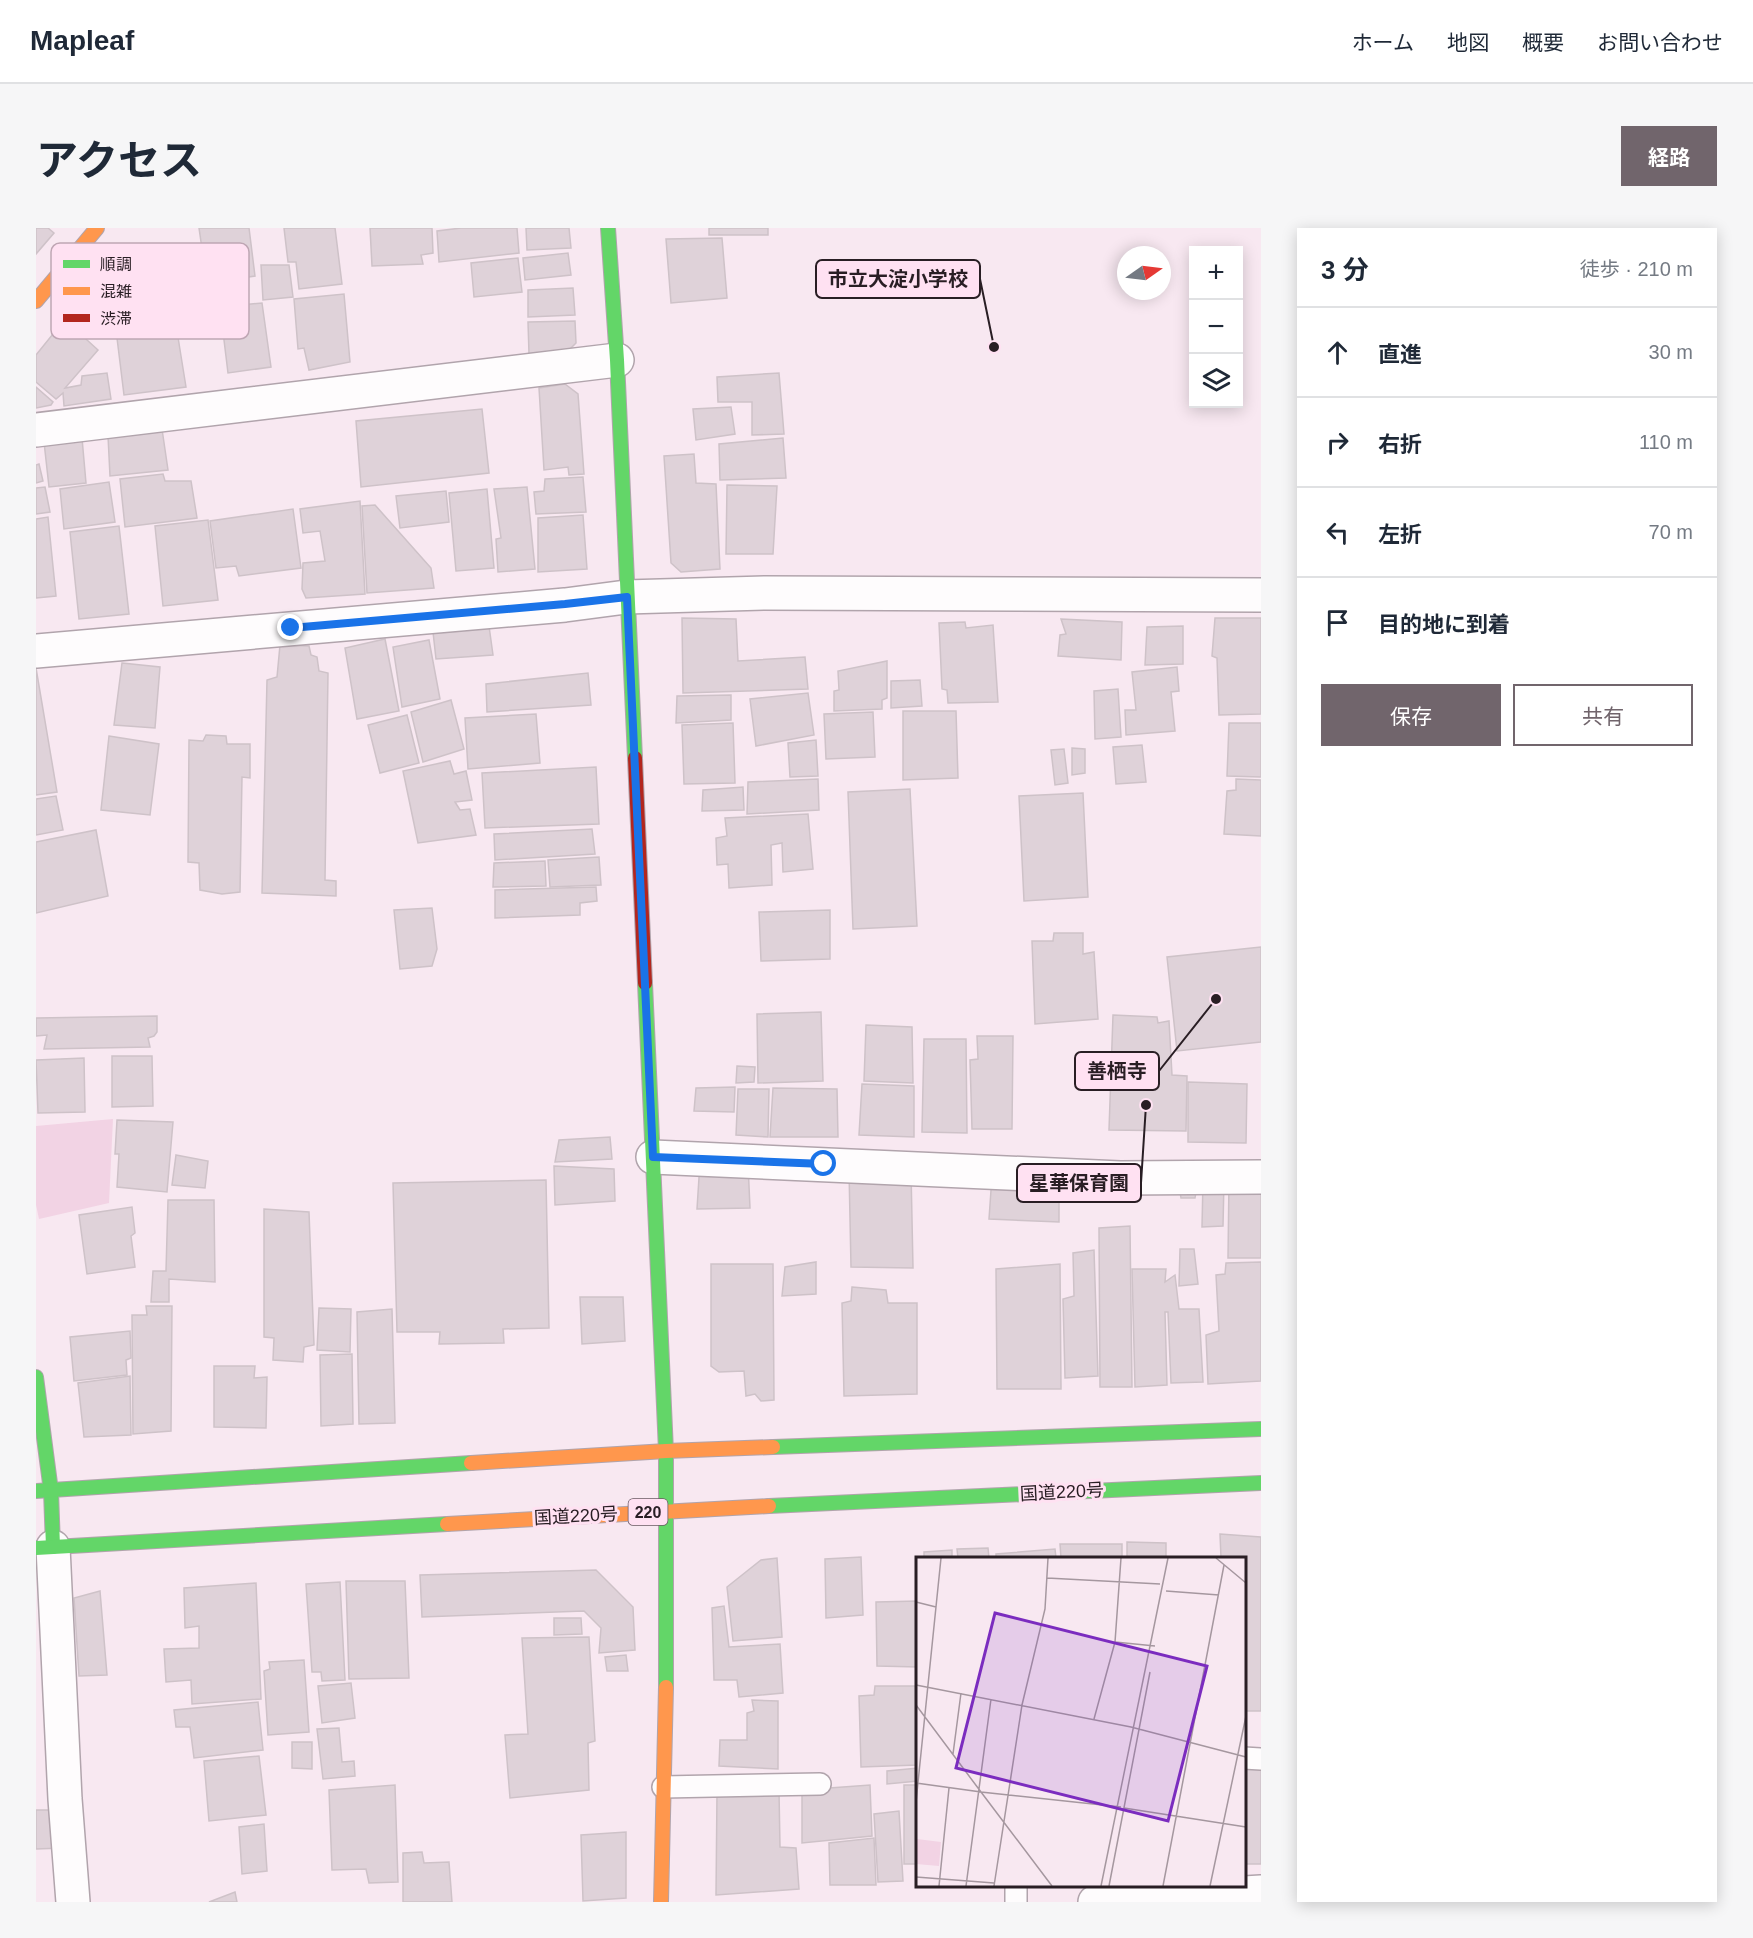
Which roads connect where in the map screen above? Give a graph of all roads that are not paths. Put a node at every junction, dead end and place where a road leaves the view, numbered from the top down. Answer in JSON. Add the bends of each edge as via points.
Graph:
{"nodes":[{"id":1,"x":97,"y":228,"type":"edge"},
{"id":2,"x":608,"y":228,"type":"edge"},
{"id":3,"x":84,"y":243,"type":"edge"},
{"id":4,"x":51,"y":283,"type":"edge"},
{"id":5,"x":36,"y":301,"type":"edge"},
{"id":6,"x":617,"y":360,"type":"junction"},
{"id":7,"x":36,"y":429,"type":"edge"},
{"id":8,"x":1261,"y":595,"type":"edge"},
{"id":9,"x":627,"y":597,"type":"junction"},
{"id":10,"x":36,"y":651,"type":"edge"},
{"id":11,"x":653,"y":1157,"type":"junction"},
{"id":12,"x":1261,"y":1177,"type":"edge"},
{"id":13,"x":36,"y":1377,"type":"edge"},
{"id":14,"x":1261,"y":1429,"type":"edge"},
{"id":15,"x":666,"y":1452,"type":"junction"},
{"id":16,"x":1261,"y":1483,"type":"edge"},
{"id":17,"x":36,"y":1491,"type":"edge"},
{"id":18,"x":51,"y":1491,"type":"junction"},
{"id":19,"x":667,"y":1510,"type":"junction"},
{"id":20,"x":44,"y":1548,"type":"edge"},
{"id":21,"x":1246,"y":1758,"type":"edge"},
{"id":22,"x":1261,"y":1759,"type":"edge"},
{"id":23,"x":820,"y":1784,"type":"dead end"},
{"id":24,"x":663,"y":1787,"type":"junction"},
{"id":25,"x":1261,"y":1892,"type":"edge"},
{"id":26,"x":73,"y":1902,"type":"edge"},
{"id":27,"x":661,"y":1902,"type":"edge"},
{"id":28,"x":1095,"y":1902,"type":"edge"}],
"edges":[{"from":1,"to":3,"type":"main road"},
{"from":2,"to":6,"type":"main road"},
{"from":4,"to":5,"type":"main road"},
{"from":6,"to":7,"type":"street"},
{"from":6,"to":9,"type":"main road"},
{"from":8,"to":9,"type":"street","via":[[765,593]]},
{"from":9,"to":10,"type":"street"},
{"from":9,"to":11,"type":"main road"},
{"from":11,"to":12,"type":"street","via":[[1120,1178]]},
{"from":11,"to":15,"type":"main road"},
{"from":13,"to":18,"type":"main road"},
{"from":14,"to":15,"type":"main road"},
{"from":15,"to":18,"type":"main road"},
{"from":15,"to":19,"type":"main road"},
{"from":16,"to":19,"type":"main road","name":"国道220号","number":"220"},
{"from":17,"to":18,"type":"main road"},
{"from":18,"to":20,"type":"main road"},
{"from":19,"to":20,"type":"main road","name":"国道220号","number":"220"},
{"from":19,"to":24,"type":"main road"},
{"from":20,"to":26,"type":"street"},
{"from":21,"to":22,"type":"lane"},
{"from":23,"to":24,"type":"lane"},
{"from":24,"to":27,"type":"main road"},
{"from":25,"to":28,"type":"street"}]}
